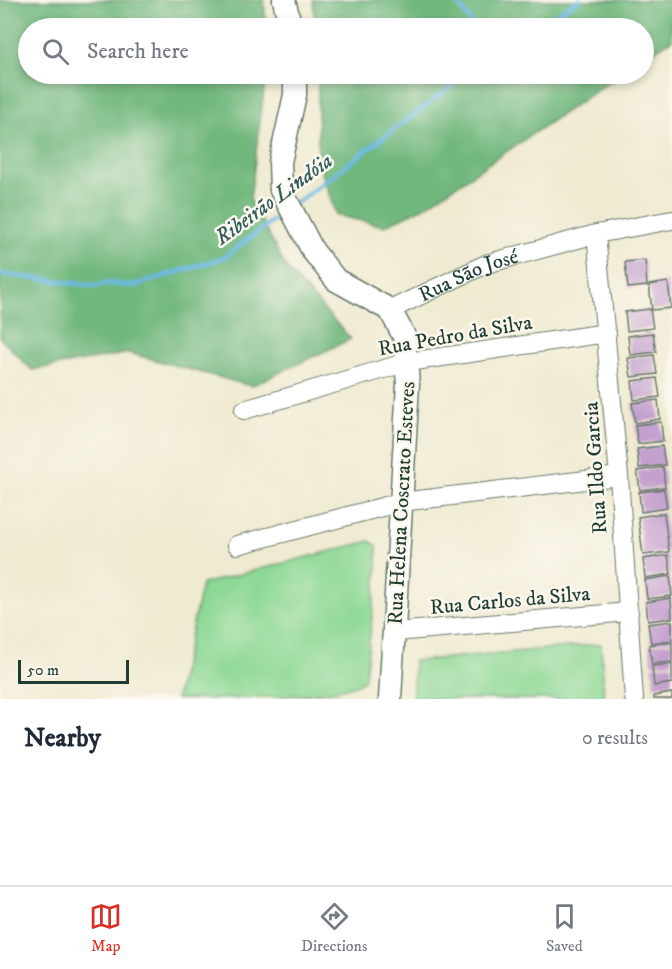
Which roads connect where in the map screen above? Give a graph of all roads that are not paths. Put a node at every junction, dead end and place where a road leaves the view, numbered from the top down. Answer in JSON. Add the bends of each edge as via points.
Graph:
{"nodes":[{"id":1,"x":284,"y":0,"type":"edge"},
{"id":2,"x":288,"y":18,"type":"edge"},
{"id":3,"x":295,"y":84,"type":"edge"},
{"id":4,"x":672,"y":220,"type":"edge"},
{"id":5,"x":596,"y":234,"type":"junction"},
{"id":6,"x":390,"y":310,"type":"junction"},
{"id":7,"x":607,"y":333,"type":"junction"},
{"id":8,"x":408,"y":362,"type":"junction"},
{"id":9,"x":244,"y":410,"type":"dead end"},
{"id":10,"x":619,"y":476,"type":"junction"},
{"id":11,"x":401,"y":502,"type":"junction"},
{"id":12,"x":237,"y":545,"type":"dead end"},
{"id":13,"x":629,"y":612,"type":"junction"},
{"id":14,"x":395,"y":632,"type":"junction"},
{"id":15,"x":390,"y":699,"type":"edge"},
{"id":16,"x":634,"y":699,"type":"edge"}],
"edges":[{"from":1,"to":2,"type":"street"},
{"from":3,"to":6,"type":"street","via":[[280,162],[281,190],[313,251],[336,280]]},
{"from":4,"to":5,"type":"street","name":"Rua São José"},
{"from":5,"to":6,"type":"street","name":"Rua São José","via":[[486,264]]},
{"from":5,"to":7,"type":"street","name":"Rua Ildo Garcia"},
{"from":6,"to":8,"type":"street","name":"Rua Helena Coscrato Esteves","via":[[404,336]]},
{"from":7,"to":8,"type":"street","name":"Rua Pedro da Silva"},
{"from":7,"to":10,"type":"street","name":"Rua Ildo Garcia"},
{"from":8,"to":9,"type":"street","name":"Rua Pedro da Silva"},
{"from":8,"to":11,"type":"street","name":"Rua Helena Coscrato Esteves"},
{"from":10,"to":11,"type":"street"},
{"from":10,"to":13,"type":"street","name":"Rua Ildo Garcia"},
{"from":11,"to":12,"type":"street"},
{"from":11,"to":14,"type":"street","name":"Rua Helena Coscrato Esteves"},
{"from":13,"to":14,"type":"street","name":"Rua Carlos da Silva"},
{"from":13,"to":16,"type":"street","name":"Rua Ildo Garcia"},
{"from":14,"to":15,"type":"street","name":"Rua Helena Coscrato Esteves"}]}
